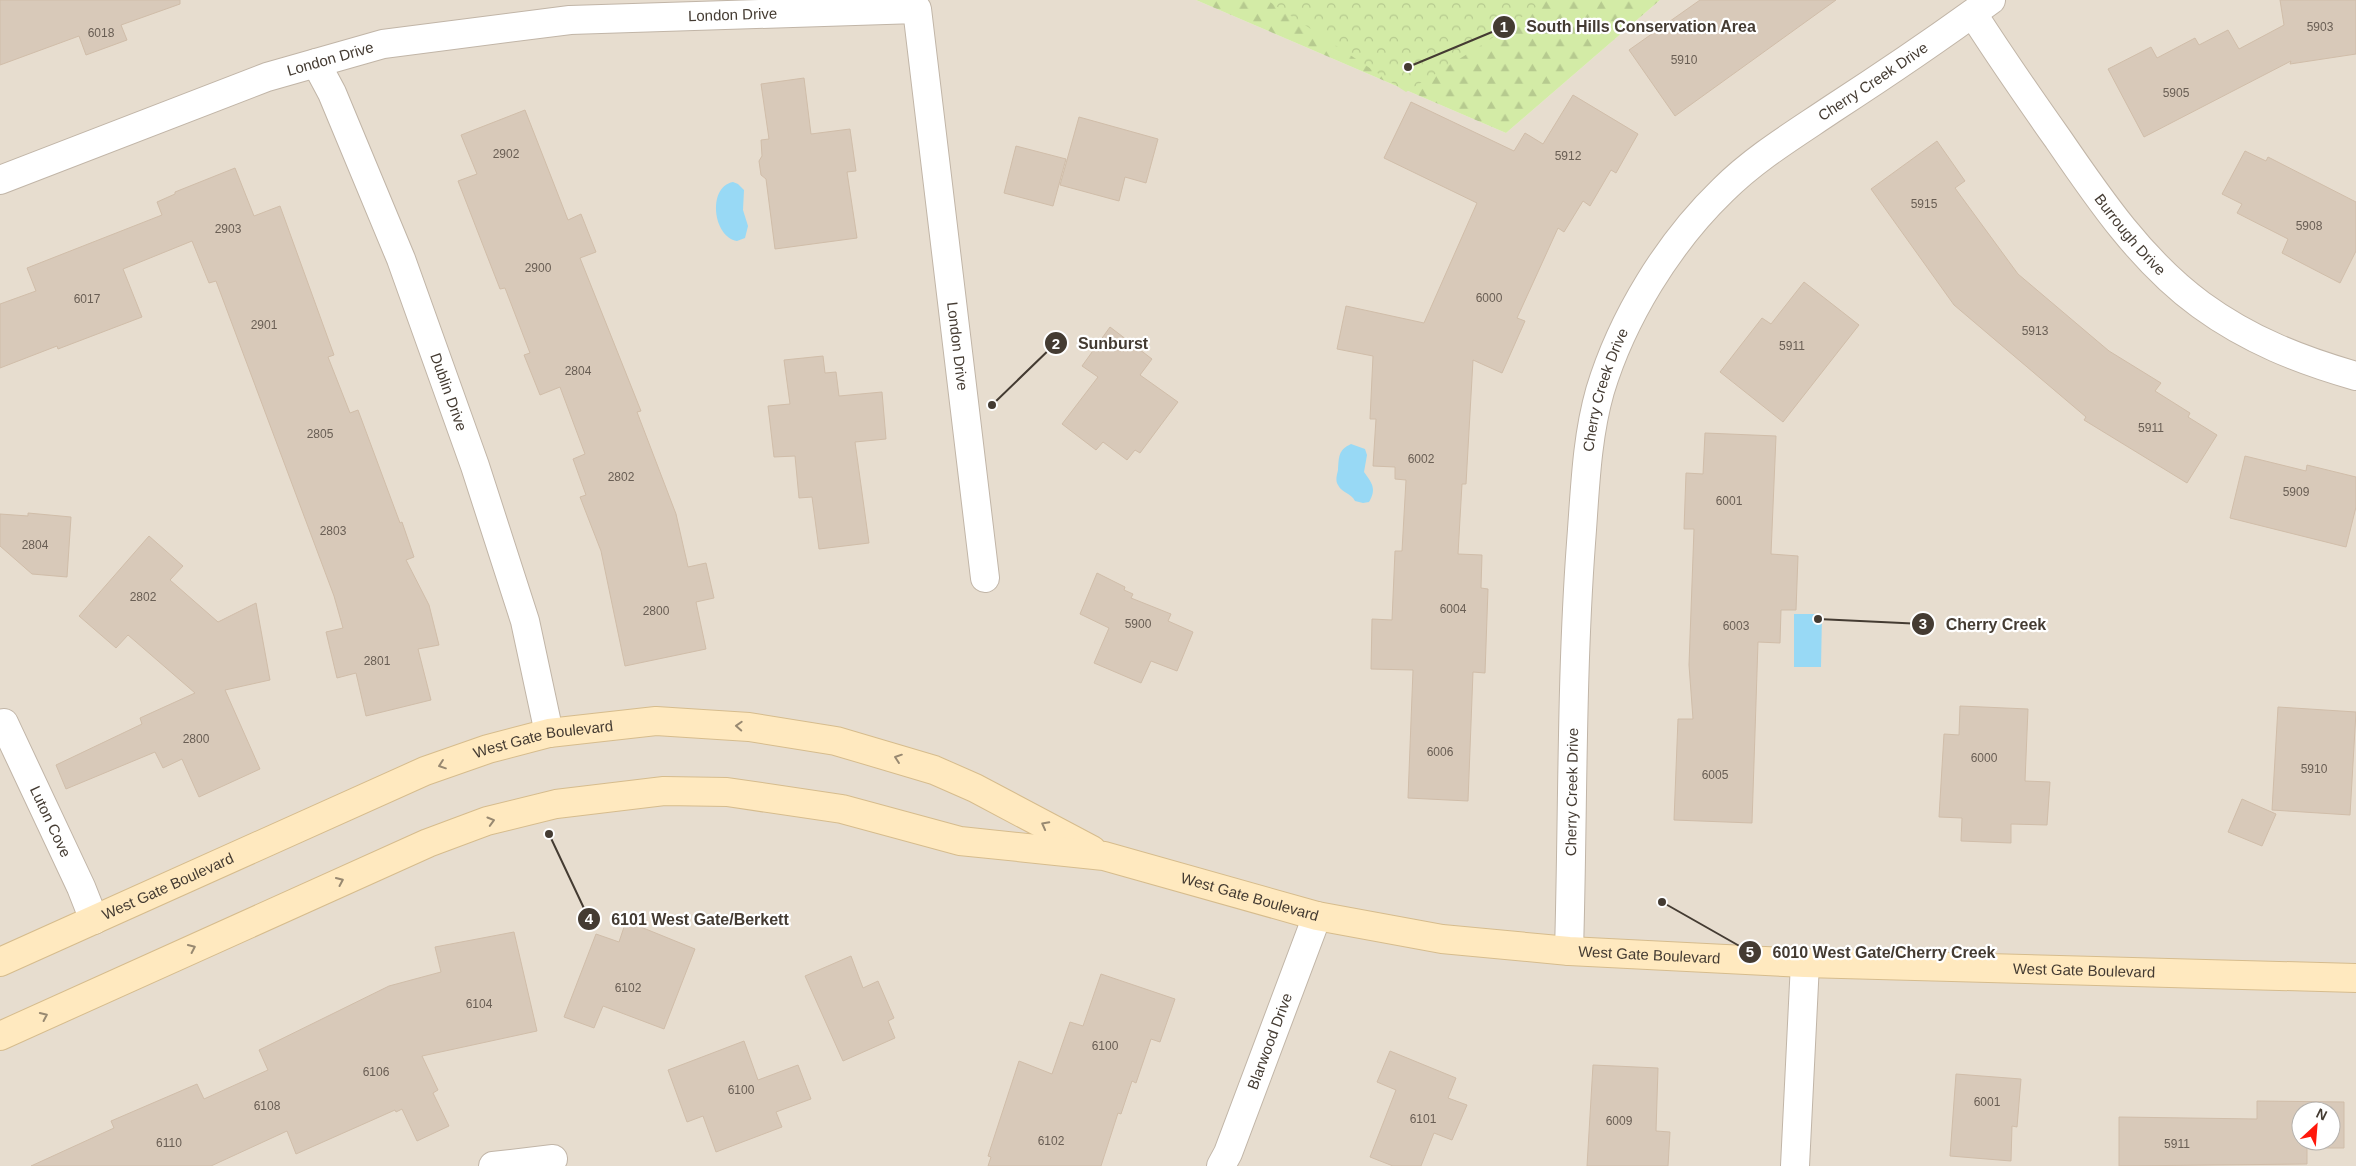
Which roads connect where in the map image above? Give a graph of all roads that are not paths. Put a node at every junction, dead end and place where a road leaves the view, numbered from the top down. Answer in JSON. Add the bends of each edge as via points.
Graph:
{"nodes":[{"id":1,"x":1982,"y":7,"type":"edge"},
{"id":2,"x":316,"y":63,"type":"junction"},
{"id":3,"x":0,"y":180,"type":"edge"},
{"id":4,"x":2356,"y":376,"type":"edge"},
{"id":5,"x":985,"y":578,"type":"dead end"},
{"id":6,"x":4,"y":723,"type":"dead end"},
{"id":7,"x":549,"y":733,"type":"junction"},
{"id":8,"x":1104,"y":856,"type":"junction"},
{"id":9,"x":1316,"y":916,"type":"junction"},
{"id":10,"x":94,"y":920,"type":"junction"},
{"id":11,"x":1568,"y":951,"type":"junction"},
{"id":12,"x":0,"y":962,"type":"edge"},
{"id":13,"x":1804,"y":963,"type":"junction"},
{"id":14,"x":2356,"y":978,"type":"edge"},
{"id":15,"x":0,"y":1036,"type":"edge"},
{"id":16,"x":553,"y":1159,"type":"dead end"},
{"id":17,"x":493,"y":1166,"type":"edge"},
{"id":18,"x":1221,"y":1166,"type":"edge"},
{"id":19,"x":1795,"y":1166,"type":"edge"}],
"edges":[{"from":1,"to":4,"type":"street","name":"Burrough Drive","via":[[2076,165],[2119,224],[2158,268],[2201,305],[2249,335],[2307,362]]},
{"from":1,"to":11,"type":"street","name":"Cherry Creek Drive","via":[[1767,153],[1723,189],[1652,278],[1625,330],[1600,392],[1588,456],[1578,588]]},
{"from":2,"to":3,"type":"street","name":"London Drive","via":[[267,77]]},
{"from":2,"to":5,"type":"street","name":"London Drive","via":[[383,44],[570,20],[917,9]]},
{"from":2,"to":7,"type":"street","name":"Dublin Drive","via":[[332,93],[401,259],[475,466],[525,621]]},
{"from":6,"to":10,"type":"street","name":"Luton Cove"},
{"from":8,"to":7,"type":"main road","name":"West Gate Boulevard","one_way":true,"via":[[975,788],[890,755],[836,741],[749,727],[656,721]]},
{"from":7,"to":10,"type":"main road","name":"West Gate Boulevard","one_way":true,"via":[[488,749],[425,771]]},
{"from":8,"to":9,"type":"main road","name":"West Gate Boulevard"},
{"from":15,"to":8,"type":"main road","name":"West Gate Boulevard","one_way":true,"via":[[428,843],[487,821],[556,804],[664,791],[726,792],[842,809],[960,841]]},
{"from":9,"to":11,"type":"main road","name":"West Gate Boulevard","via":[[1442,940]]},
{"from":9,"to":18,"type":"street","name":"Blarwood Drive"},
{"from":10,"to":12,"type":"main road","name":"West Gate Boulevard"},
{"from":11,"to":13,"type":"main road","name":"West Gate Boulevard"},
{"from":13,"to":14,"type":"main road","name":"West Gate Boulevard"},
{"from":13,"to":19,"type":"street"},
{"from":16,"to":17,"type":"street"}]}
